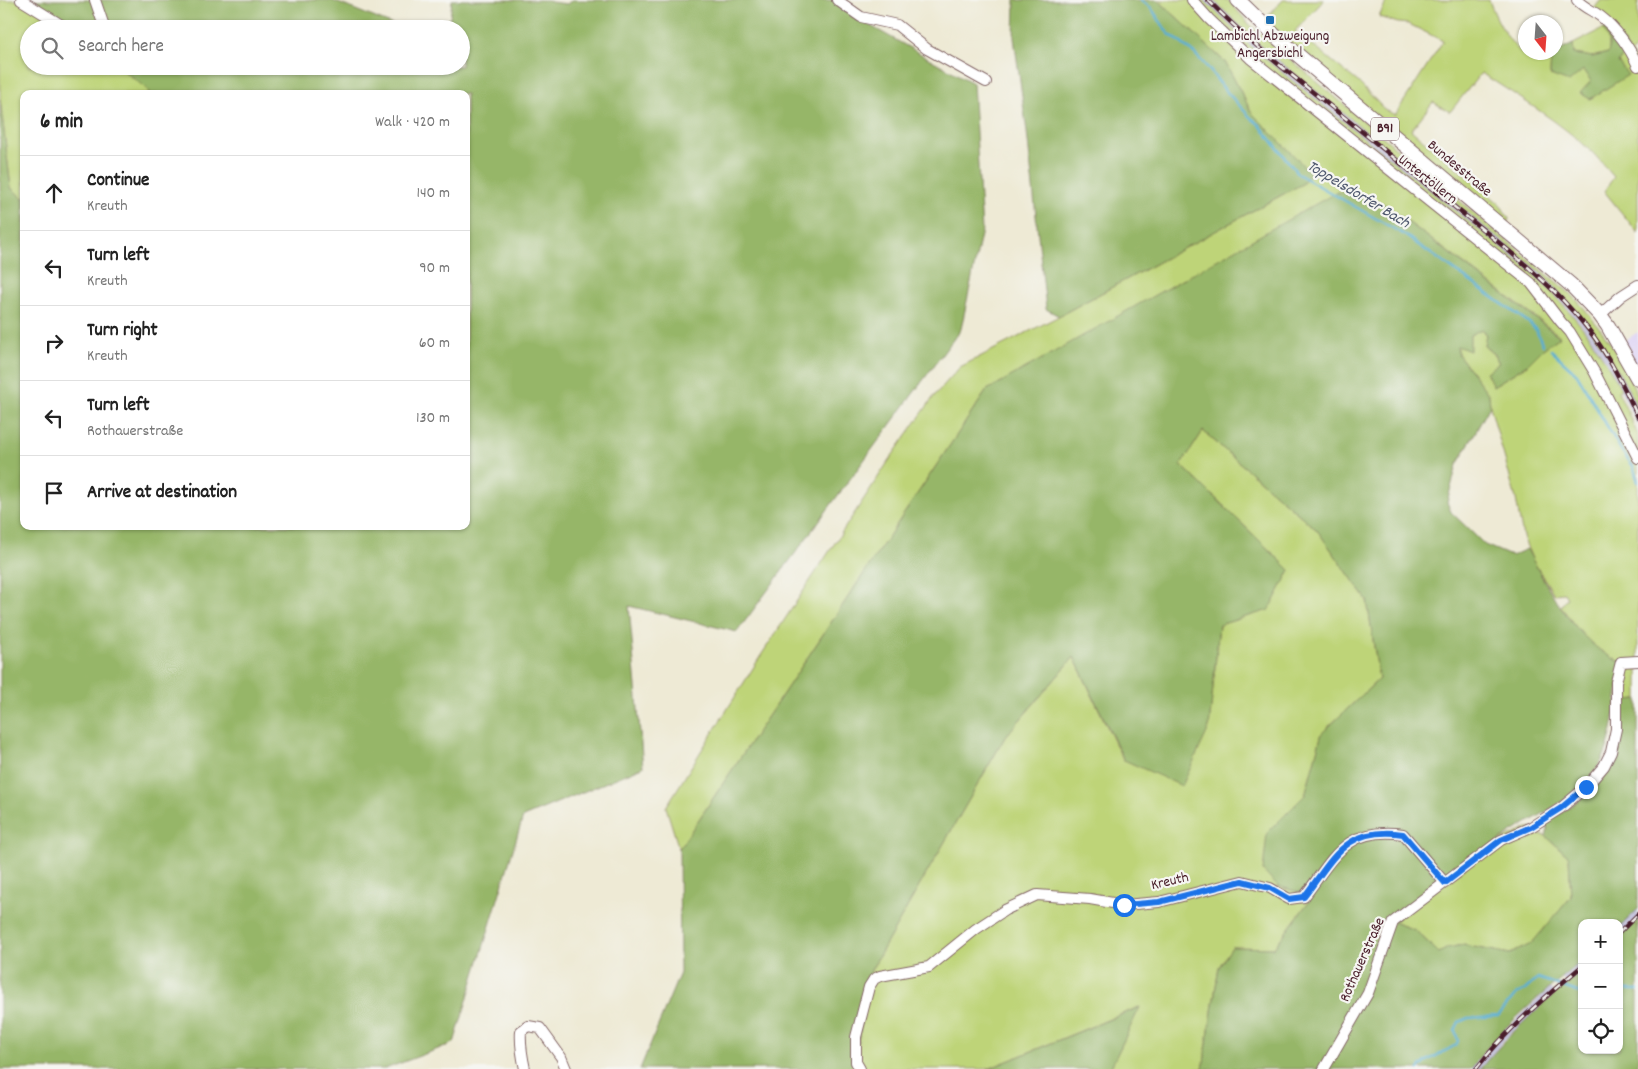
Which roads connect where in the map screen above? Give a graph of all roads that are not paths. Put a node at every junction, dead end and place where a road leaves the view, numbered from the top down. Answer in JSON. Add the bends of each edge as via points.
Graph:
{"nodes":[{"id":1,"x":21,"y":0,"type":"edge"},
{"id":2,"x":95,"y":0,"type":"edge"},
{"id":3,"x":837,"y":0,"type":"edge"},
{"id":4,"x":1192,"y":0,"type":"edge"},
{"id":5,"x":1238,"y":0,"type":"edge"},
{"id":6,"x":1578,"y":0,"type":"edge"},
{"id":7,"x":53,"y":20,"type":"edge"},
{"id":8,"x":102,"y":20,"type":"edge"},
{"id":9,"x":1638,"y":66,"type":"edge"},
{"id":10,"x":986,"y":82,"type":"dead end"},
{"id":11,"x":1638,"y":285,"type":"edge"},
{"id":12,"x":1600,"y":314,"type":"junction"},
{"id":13,"x":1638,"y":379,"type":"edge"},
{"id":14,"x":1638,"y":458,"type":"edge"},
{"id":15,"x":1638,"y":661,"type":"edge"},
{"id":16,"x":1445,"y":883,"type":"junction"},
{"id":17,"x":525,"y":1069,"type":"edge"},
{"id":18,"x":566,"y":1069,"type":"edge"},
{"id":19,"x":860,"y":1069,"type":"edge"},
{"id":20,"x":1324,"y":1069,"type":"edge"}],
"edges":[{"from":1,"to":7,"type":"street"},
{"from":2,"to":8,"type":"street"},
{"from":3,"to":10,"type":"street","via":[[861,17],[897,25],[927,49]]},
{"from":4,"to":14,"type":"street","name":"Untertöllern","via":[[1250,58],[1538,291],[1570,332],[1595,373]]},
{"from":5,"to":12,"type":"main road","name":"Bundesstraße","number":"B91","via":[[1273,34],[1566,280]]},
{"from":6,"to":9,"type":"street","via":[[1608,23]]},
{"from":11,"to":12,"type":"street"},
{"from":12,"to":13,"type":"main road","name":"Bundesstraße","number":"B91"},
{"from":15,"to":16,"type":"street","name":"Rothauerstraße","via":[[1621,662],[1616,682],[1614,742],[1596,776],[1561,808],[1531,827],[1501,840]]},
{"from":16,"to":19,"type":"street","name":"Kreuth","via":[[1403,834],[1390,832],[1370,833],[1349,842],[1329,862],[1304,897],[1289,899],[1270,888],[1242,881],[1159,902],[1124,905],[1037,895],[976,929],[929,967],[880,976],[874,980],[869,987],[856,1037],[856,1062]]},
{"from":16,"to":20,"type":"street","name":"Rothauerstraße","via":[[1393,922],[1368,993]]},
{"from":17,"to":18,"type":"street","via":[[521,1031],[528,1026],[540,1028]]}]}
